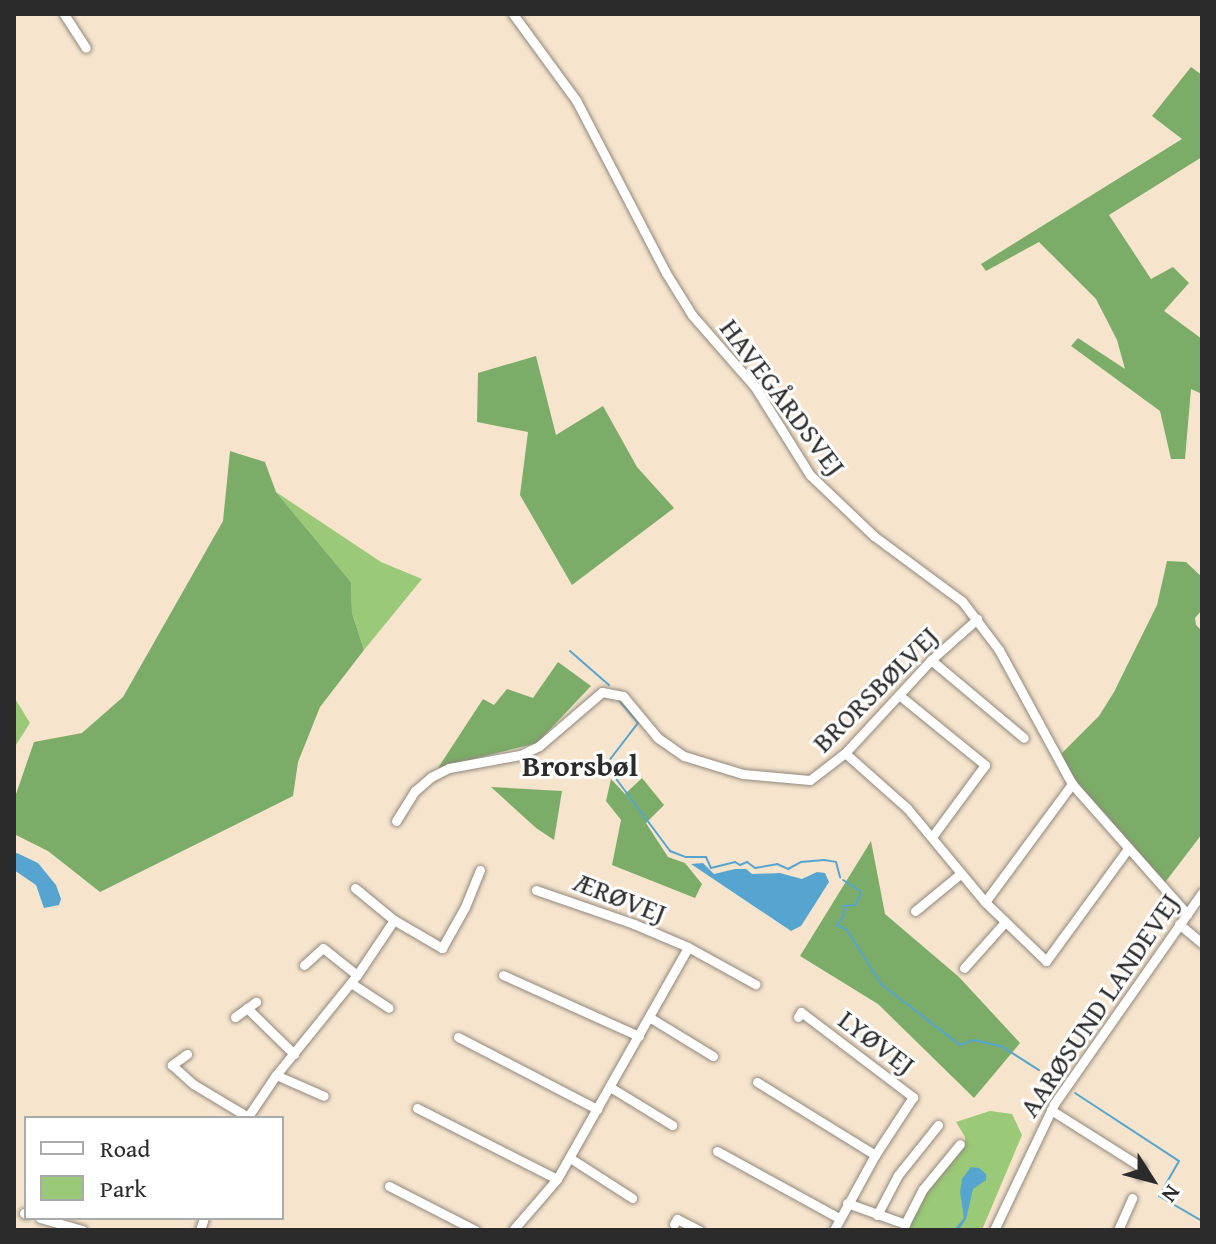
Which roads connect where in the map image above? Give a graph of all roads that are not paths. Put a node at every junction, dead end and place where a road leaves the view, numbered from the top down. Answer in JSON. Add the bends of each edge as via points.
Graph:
{"nodes":[{"id":1,"x":64,"y":14,"type":"edge"},
{"id":2,"x":513,"y":14,"type":"edge"},
{"id":3,"x":86,"y":48,"type":"dead end"},
{"id":4,"x":977,"y":619,"type":"junction"},
{"id":5,"x":931,"y":660,"type":"junction"},
{"id":6,"x":899,"y":695,"type":"junction"},
{"id":7,"x":1024,"y":738,"type":"dead end"},
{"id":8,"x":845,"y":753,"type":"junction"},
{"id":9,"x":1072,"y":784,"type":"junction"},
{"id":10,"x":396,"y":821,"type":"dead end"},
{"id":11,"x":932,"y":837,"type":"junction"},
{"id":12,"x":1127,"y":850,"type":"junction"},
{"id":13,"x":480,"y":870,"type":"dead end"},
{"id":14,"x":960,"y":874,"type":"junction"},
{"id":15,"x":355,"y":888,"type":"dead end"},
{"id":16,"x":536,"y":890,"type":"dead end"},
{"id":17,"x":1202,"y":893,"type":"edge"},
{"id":18,"x":985,"y":902,"type":"junction"},
{"id":19,"x":915,"y":911,"type":"dead end"},
{"id":20,"x":1187,"y":914,"type":"junction"},
{"id":21,"x":394,"y":920,"type":"junction"},
{"id":22,"x":1005,"y":922,"type":"junction"},
{"id":23,"x":1179,"y":924,"type":"junction"},
{"id":24,"x":1202,"y":943,"type":"edge"},
{"id":25,"x":688,"y":947,"type":"junction"},
{"id":26,"x":304,"y":965,"type":"dead end"},
{"id":27,"x":964,"y":968,"type":"dead end"},
{"id":28,"x":503,"y":975,"type":"dead end"},
{"id":29,"x":354,"y":979,"type":"junction"},
{"id":30,"x":755,"y":984,"type":"dead end"},
{"id":31,"x":389,"y":1008,"type":"dead end"},
{"id":32,"x":235,"y":1017,"type":"dead end"},
{"id":33,"x":649,"y":1017,"type":"junction"},
{"id":34,"x":798,"y":1017,"type":"dead end"},
{"id":35,"x":639,"y":1036,"type":"junction"},
{"id":36,"x":458,"y":1037,"type":"dead end"},
{"id":37,"x":187,"y":1054,"type":"dead end"},
{"id":38,"x":294,"y":1054,"type":"junction"},
{"id":39,"x":713,"y":1056,"type":"dead end"},
{"id":40,"x":276,"y":1075,"type":"junction"},
{"id":41,"x":757,"y":1082,"type":"dead end"},
{"id":42,"x":610,"y":1087,"type":"junction"},
{"id":43,"x":324,"y":1096,"type":"dead end"},
{"id":44,"x":417,"y":1108,"type":"dead end"},
{"id":45,"x":597,"y":1109,"type":"junction"},
{"id":46,"x":1051,"y":1110,"type":"junction"},
{"id":47,"x":246,"y":1116,"type":"edge"},
{"id":48,"x":249,"y":1116,"type":"edge"},
{"id":49,"x":672,"y":1125,"type":"dead end"},
{"id":50,"x":938,"y":1125,"type":"dead end"},
{"id":51,"x":960,"y":1144,"type":"dead end"},
{"id":52,"x":717,"y":1151,"type":"dead end"},
{"id":53,"x":875,"y":1155,"type":"junction"},
{"id":54,"x":570,"y":1158,"type":"junction"},
{"id":55,"x":1140,"y":1175,"type":"dead end"},
{"id":56,"x":557,"y":1179,"type":"junction"},
{"id":57,"x":389,"y":1186,"type":"dead end"},
{"id":58,"x":632,"y":1198,"type":"dead end"},
{"id":59,"x":1132,"y":1198,"type":"dead end"},
{"id":60,"x":847,"y":1203,"type":"junction"},
{"id":61,"x":877,"y":1215,"type":"junction"},
{"id":62,"x":839,"y":1218,"type":"junction"},
{"id":63,"x":47,"y":1220,"type":"edge"},
{"id":64,"x":674,"y":1224,"type":"dead end"},
{"id":65,"x":82,"y":1230,"type":"edge"},
{"id":66,"x":475,"y":1230,"type":"edge"},
{"id":67,"x":513,"y":1230,"type":"edge"},
{"id":68,"x":699,"y":1230,"type":"edge"},
{"id":69,"x":834,"y":1230,"type":"edge"},
{"id":70,"x":994,"y":1230,"type":"edge"},
{"id":71,"x":1118,"y":1230,"type":"edge"}],
"edges":[{"from":1,"to":3,"type":"street"},
{"from":2,"to":4,"type":"street","name":"HAVEGÅRDSVEJ","via":[[576,100],[692,315],[755,387],[810,475],[874,536],[945,586]]},
{"from":4,"to":5,"type":"street","name":"BRORSBØLVEJ"},
{"from":4,"to":9,"type":"street","name":"HAVEGÅRDSVEJ"},
{"from":5,"to":6,"type":"street","name":"BRORSBØLVEJ"},
{"from":5,"to":7,"type":"street"},
{"from":6,"to":8,"type":"street","name":"BRORSBØLVEJ"},
{"from":6,"to":11,"type":"street","via":[[985,765]]},
{"from":8,"to":10,"type":"street","name":"BRORSBØLVEJ","via":[[810,780],[718,768],[672,751],[623,696],[602,692],[539,746],[431,777]]},
{"from":8,"to":11,"type":"street"},
{"from":9,"to":12,"type":"street","name":"HAVEGÅRDSVEJ"},
{"from":9,"to":18,"type":"street"},
{"from":11,"to":14,"type":"street"},
{"from":12,"to":20,"type":"street","name":"HAVEGÅRDSVEJ"},
{"from":12,"to":22,"type":"street","via":[[1046,961]]},
{"from":13,"to":21,"type":"street","via":[[442,948]]},
{"from":14,"to":18,"type":"street"},
{"from":14,"to":19,"type":"street"},
{"from":15,"to":21,"type":"street"},
{"from":16,"to":25,"type":"street","name":"ÆRØVEJ"},
{"from":17,"to":20,"type":"street","name":"AARØSUND LANDEVEJ"},
{"from":18,"to":22,"type":"street"},
{"from":20,"to":23,"type":"street","name":"AARØSUND LANDEVEJ"},
{"from":21,"to":29,"type":"street"},
{"from":22,"to":27,"type":"street"},
{"from":23,"to":24,"type":"street"},
{"from":23,"to":46,"type":"street","name":"AARØSUND LANDEVEJ"},
{"from":25,"to":30,"type":"street","name":"ÆRØVEJ"},
{"from":25,"to":33,"type":"street","name":"ÆRØVEJ"},
{"from":26,"to":29,"type":"street","via":[[323,948]]},
{"from":28,"to":35,"type":"street"},
{"from":29,"to":31,"type":"street"},
{"from":29,"to":38,"type":"street"},
{"from":32,"to":38,"type":"street","via":[[252,1005]]},
{"from":33,"to":35,"type":"street","name":"ÆRØVEJ"},
{"from":33,"to":39,"type":"street"},
{"from":34,"to":53,"type":"street","name":"LYØVEJ","via":[[801,1012],[913,1097]]},
{"from":35,"to":42,"type":"street","name":"ÆRØVEJ"},
{"from":36,"to":45,"type":"street"},
{"from":37,"to":47,"type":"street","via":[[172,1065]]},
{"from":38,"to":40,"type":"street"},
{"from":40,"to":43,"type":"street"},
{"from":40,"to":48,"type":"street"},
{"from":41,"to":53,"type":"street"},
{"from":42,"to":45,"type":"street","name":"ÆRØVEJ"},
{"from":42,"to":49,"type":"street"},
{"from":44,"to":56,"type":"street"},
{"from":45,"to":54,"type":"street","name":"ÆRØVEJ"},
{"from":46,"to":55,"type":"street","via":[[1141,1167]]},
{"from":46,"to":70,"type":"street","name":"AARØSUND LANDEVEJ"},
{"from":50,"to":61,"type":"street","via":[[898,1175]]},
{"from":51,"to":61,"type":"street","via":[[923,1189],[905,1224]]},
{"from":52,"to":62,"type":"street"},
{"from":53,"to":60,"type":"street","name":"LYØVEJ"},
{"from":54,"to":56,"type":"street","name":"ÆRØVEJ"},
{"from":54,"to":58,"type":"street"},
{"from":56,"to":67,"type":"street","name":"ÆRØVEJ"},
{"from":57,"to":66,"type":"street"},
{"from":59,"to":71,"type":"street"},
{"from":60,"to":61,"type":"street"},
{"from":60,"to":62,"type":"street","name":"LYØVEJ"},
{"from":62,"to":69,"type":"street","name":"LYØVEJ"},
{"from":63,"to":65,"type":"street"},
{"from":64,"to":68,"type":"street","via":[[677,1219]]}]}
